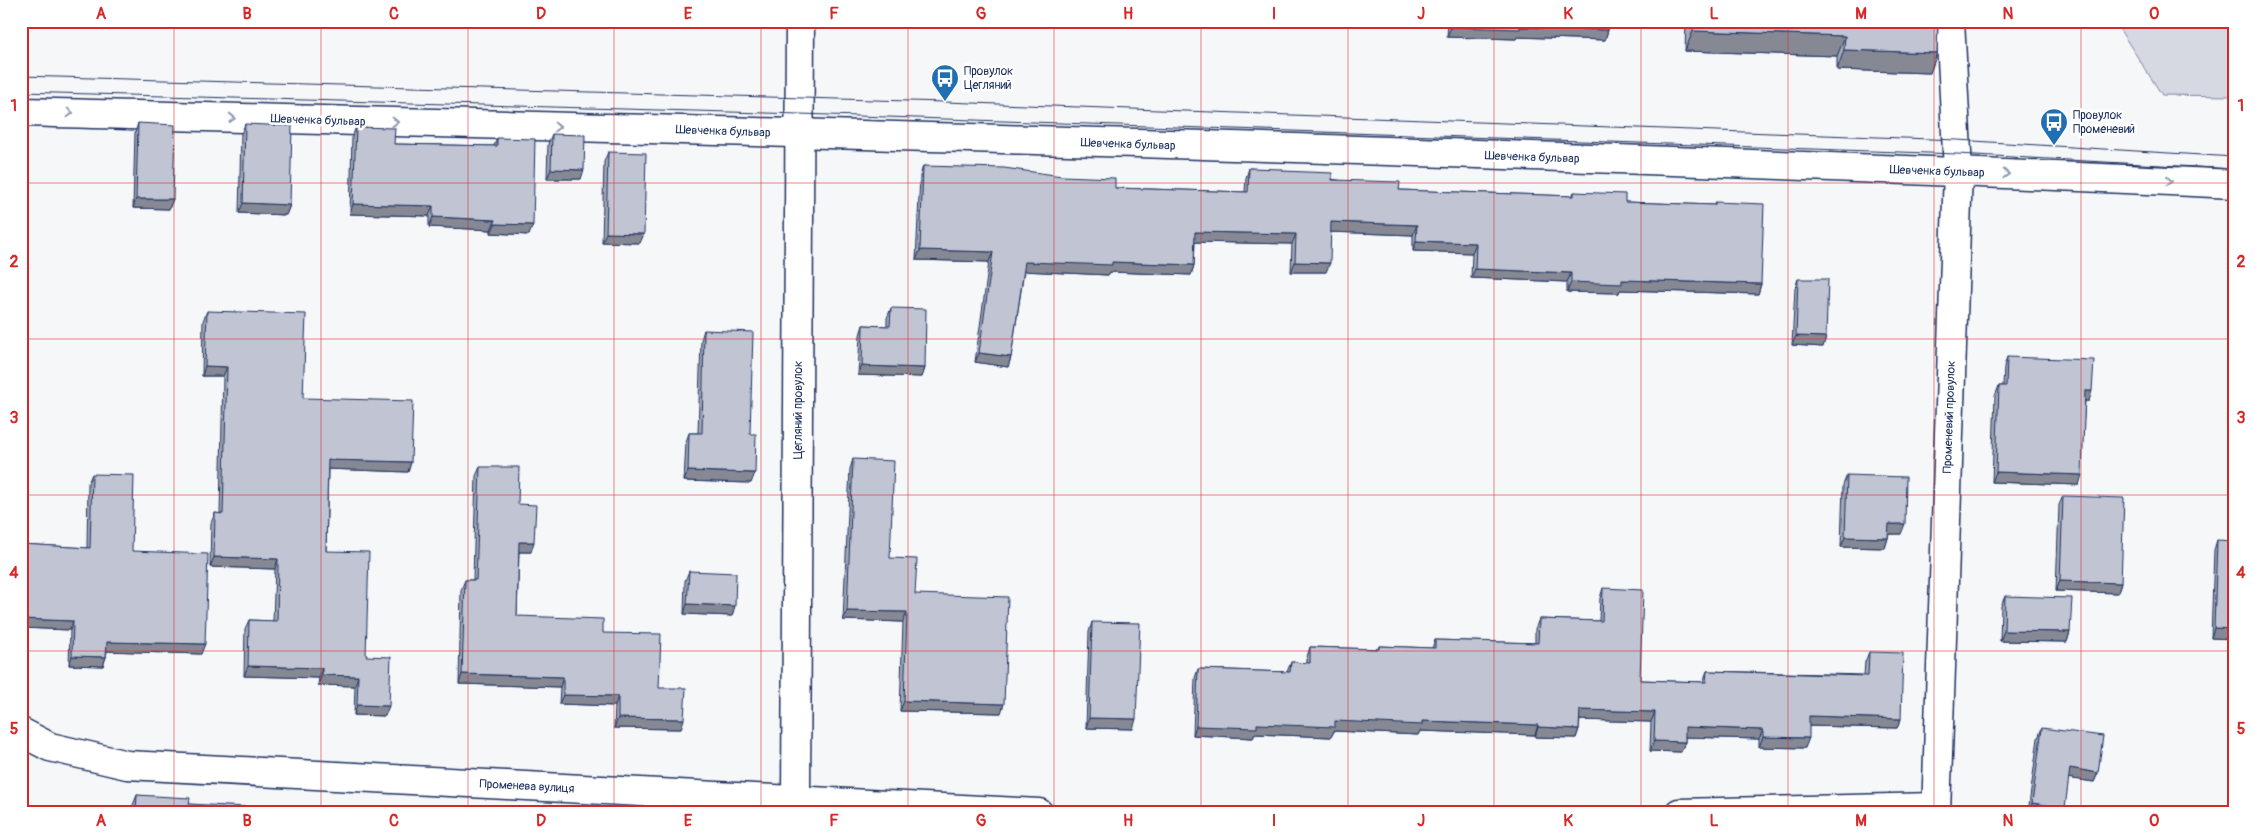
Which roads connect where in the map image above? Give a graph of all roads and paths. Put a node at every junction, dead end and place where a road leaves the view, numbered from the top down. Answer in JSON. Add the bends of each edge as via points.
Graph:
{"nodes":[{"id":1,"x":800,"y":21,"type":"edge"},
{"id":2,"x":1950,"y":21,"type":"edge"},
{"id":3,"x":21,"y":112,"type":"edge"},
{"id":4,"x":800,"y":133,"type":"junction"},
{"id":5,"x":1958,"y":171,"type":"junction"},
{"id":6,"x":2234,"y":184,"type":"edge"},
{"id":7,"x":21,"y":732,"type":"edge"},
{"id":8,"x":796,"y":799,"type":"junction"},
{"id":9,"x":1936,"y":810,"type":"edge"},
{"id":10,"x":1039,"y":813,"type":"edge"},
{"id":11,"x":1678,"y":813,"type":"edge"}],
"edges":[{"from":1,"to":4,"type":"street","name":"Цегляний провулок"},
{"from":2,"to":5,"type":"street","name":"Променевий провулок"},
{"from":3,"to":4,"type":"street","name":"Шевченка бульвар","one_way":true},
{"from":4,"to":5,"type":"street","name":"Шевченка бульвар"},
{"from":4,"to":8,"type":"street","name":"Цегляний провулок"},
{"from":5,"to":6,"type":"street","name":"Шевченка бульвар","one_way":true},
{"from":5,"to":9,"type":"street","name":"Променевий провулок"},
{"from":7,"to":8,"type":"street","name":"Променева вулиця","via":[[50,747],[127,765]]},
{"from":8,"to":10,"type":"street","name":"Променева вулиця"},
{"from":9,"to":11,"type":"street"}]}
